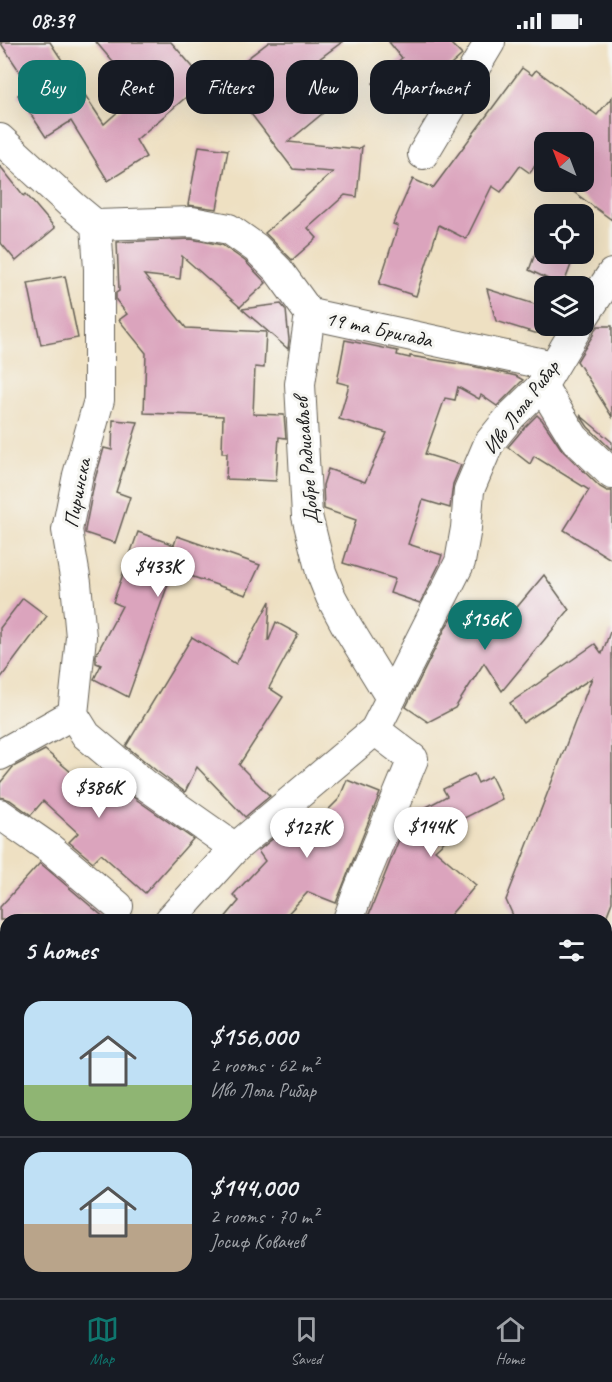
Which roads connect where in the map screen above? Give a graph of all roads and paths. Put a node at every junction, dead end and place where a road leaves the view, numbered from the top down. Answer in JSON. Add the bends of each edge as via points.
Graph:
{"nodes":[{"id":1,"x":490,"y":42,"type":"edge"},
{"id":2,"x":0,"y":139,"type":"edge"},
{"id":3,"x":423,"y":154,"type":"dead end"},
{"id":4,"x":96,"y":225,"type":"junction"},
{"id":5,"x":612,"y":273,"type":"edge"},
{"id":6,"x":594,"y":301,"type":"edge"},
{"id":7,"x":310,"y":314,"type":"junction"},
{"id":8,"x":572,"y":336,"type":"edge"},
{"id":9,"x":548,"y":376,"type":"junction"},
{"id":10,"x":612,"y":474,"type":"edge"},
{"id":11,"x":391,"y":698,"type":"junction"},
{"id":12,"x":73,"y":714,"type":"junction"},
{"id":13,"x":375,"y":730,"type":"junction"},
{"id":14,"x":0,"y":755,"type":"edge"},
{"id":15,"x":0,"y":814,"type":"edge"},
{"id":16,"x":235,"y":848,"type":"junction"},
{"id":17,"x":118,"y":906,"type":"dead end"},
{"id":18,"x":175,"y":914,"type":"edge"},
{"id":19,"x":350,"y":914,"type":"edge"}],
"edges":[{"from":1,"to":3,"type":"street"},
{"from":2,"to":4,"type":"street"},
{"from":4,"to":7,"type":"street","name":"19 та Бригада","via":[[192,222],[229,230],[256,248],[278,270]]},
{"from":4,"to":12,"type":"street","name":"Пиринска","via":[[99,400],[67,530],[81,637]]},
{"from":5,"to":6,"type":"street"},
{"from":7,"to":9,"type":"street","name":"19 та Бригада"},
{"from":7,"to":11,"type":"street","name":"Добре Радисављев","via":[[300,384],[307,516],[331,597]]},
{"from":8,"to":9,"type":"street","name":"Иво Лола Рибар"},
{"from":9,"to":10,"type":"street","via":[[574,438]]},
{"from":9,"to":11,"type":"street","name":"Иво Лола Рибар","via":[[489,443],[469,490],[460,562]]},
{"from":11,"to":13,"type":"street","name":"Иво Лола Рибар"},
{"from":12,"to":14,"type":"street"},
{"from":12,"to":16,"type":"street","via":[[86,735],[147,786]]},
{"from":13,"to":16,"type":"street","name":"Иво Лола Рибар"},
{"from":13,"to":19,"type":"street","via":[[413,759]]},
{"from":15,"to":17,"type":"street"},
{"from":16,"to":18,"type":"street","name":"Иво Лола Рибар"}]}
